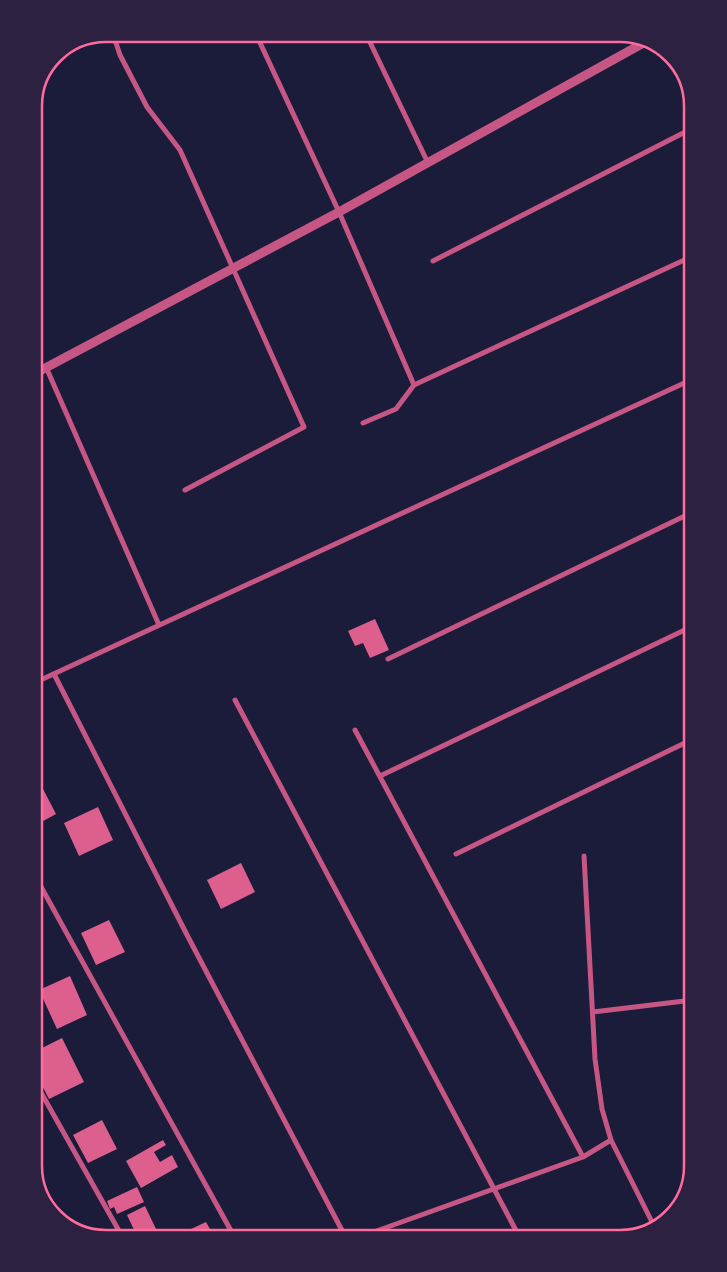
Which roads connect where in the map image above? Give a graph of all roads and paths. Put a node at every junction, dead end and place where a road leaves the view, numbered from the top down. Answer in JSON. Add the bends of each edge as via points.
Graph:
{"nodes":[{"id":1,"x":115,"y":43,"type":"edge"},
{"id":2,"x":260,"y":43,"type":"edge"},
{"id":3,"x":370,"y":43,"type":"edge"},
{"id":4,"x":639,"y":45,"type":"edge"},
{"id":5,"x":684,"y":133,"type":"edge"},
{"id":6,"x":428,"y":162,"type":"junction"},
{"id":7,"x":339,"y":212,"type":"junction"},
{"id":8,"x":684,"y":260,"type":"edge"},
{"id":9,"x":433,"y":262,"type":"dead end"},
{"id":10,"x":233,"y":268,"type":"junction"},
{"id":11,"x":46,"y":367,"type":"junction"},
{"id":12,"x":43,"y":369,"type":"edge"},
{"id":13,"x":684,"y":383,"type":"edge"},
{"id":14,"x":414,"y":384,"type":"junction"},
{"id":15,"x":363,"y":422,"type":"dead end"},
{"id":16,"x":185,"y":490,"type":"dead end"},
{"id":17,"x":684,"y":516,"type":"edge"},
{"id":18,"x":159,"y":625,"type":"junction"},
{"id":19,"x":684,"y":630,"type":"edge"},
{"id":20,"x":388,"y":659,"type":"dead end"},
{"id":21,"x":54,"y":674,"type":"junction"},
{"id":22,"x":43,"y":679,"type":"edge"},
{"id":23,"x":235,"y":700,"type":"dead end"},
{"id":24,"x":355,"y":730,"type":"dead end"},
{"id":25,"x":684,"y":743,"type":"edge"},
{"id":26,"x":380,"y":776,"type":"junction"},
{"id":27,"x":456,"y":854,"type":"dead end"},
{"id":28,"x":584,"y":856,"type":"dead end"},
{"id":29,"x":43,"y":890,"type":"edge"},
{"id":30,"x":684,"y":1001,"type":"edge"},
{"id":31,"x":593,"y":1012,"type":"junction"},
{"id":32,"x":43,"y":1096,"type":"edge"},
{"id":33,"x":612,"y":1140,"type":"junction"},
{"id":34,"x":583,"y":1157,"type":"junction"},
{"id":35,"x":495,"y":1189,"type":"junction"},
{"id":36,"x":652,"y":1221,"type":"edge"},
{"id":37,"x":118,"y":1229,"type":"edge"},
{"id":38,"x":230,"y":1229,"type":"edge"},
{"id":39,"x":342,"y":1229,"type":"edge"},
{"id":40,"x":381,"y":1230,"type":"edge"},
{"id":41,"x":516,"y":1230,"type":"edge"}],
"edges":[{"from":1,"to":10,"type":"street","via":[[147,108],[180,150]]},
{"from":2,"to":7,"type":"street"},
{"from":3,"to":6,"type":"street"},
{"from":4,"to":6,"type":"street"},
{"from":5,"to":9,"type":"street"},
{"from":6,"to":7,"type":"street"},
{"from":7,"to":10,"type":"street"},
{"from":7,"to":14,"type":"street"},
{"from":8,"to":14,"type":"street"},
{"from":10,"to":11,"type":"street"},
{"from":10,"to":16,"type":"street","via":[[304,427]]},
{"from":11,"to":12,"type":"street"},
{"from":11,"to":18,"type":"street"},
{"from":13,"to":18,"type":"street"},
{"from":14,"to":15,"type":"street","via":[[396,409]]},
{"from":17,"to":20,"type":"street"},
{"from":18,"to":21,"type":"street"},
{"from":19,"to":26,"type":"street"},
{"from":21,"to":22,"type":"street"},
{"from":21,"to":39,"type":"street"},
{"from":23,"to":35,"type":"street"},
{"from":24,"to":26,"type":"street"},
{"from":25,"to":27,"type":"street"},
{"from":26,"to":34,"type":"street"},
{"from":28,"to":31,"type":"street"},
{"from":29,"to":38,"type":"street"},
{"from":30,"to":31,"type":"street"},
{"from":31,"to":33,"type":"street","via":[[602,1109]]},
{"from":32,"to":37,"type":"street"},
{"from":33,"to":34,"type":"street"},
{"from":33,"to":36,"type":"street"},
{"from":34,"to":35,"type":"street"},
{"from":35,"to":40,"type":"street"},
{"from":35,"to":41,"type":"street"}]}
